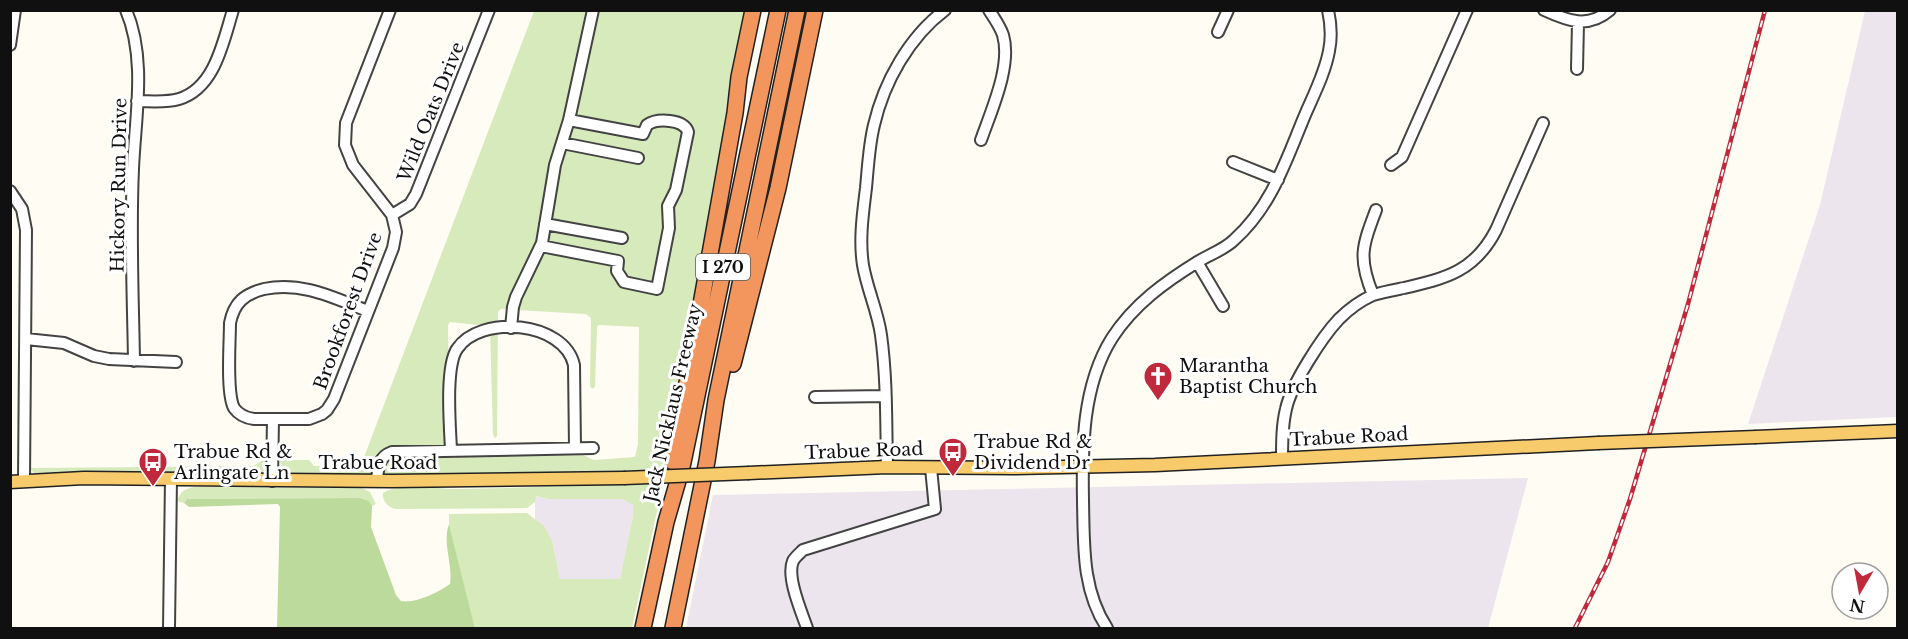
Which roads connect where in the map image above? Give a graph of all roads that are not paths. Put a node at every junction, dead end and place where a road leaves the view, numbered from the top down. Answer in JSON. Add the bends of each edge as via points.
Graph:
{"nodes":[{"id":1,"x":15,"y":10,"type":"edge"},
{"id":2,"x":126,"y":10,"type":"edge"},
{"id":3,"x":233,"y":10,"type":"edge"},
{"id":4,"x":390,"y":10,"type":"edge"},
{"id":5,"x":489,"y":10,"type":"edge"},
{"id":6,"x":593,"y":10,"type":"edge"},
{"id":7,"x":753,"y":10,"type":"edge"},
{"id":8,"x":763,"y":10,"type":"edge"},
{"id":9,"x":778,"y":10,"type":"edge"},
{"id":10,"x":797,"y":10,"type":"edge"},
{"id":11,"x":815,"y":10,"type":"edge"},
{"id":12,"x":819,"y":10,"type":"edge"},
{"id":13,"x":945,"y":10,"type":"edge"},
{"id":14,"x":989,"y":10,"type":"edge"},
{"id":15,"x":1228,"y":10,"type":"edge"},
{"id":16,"x":1328,"y":10,"type":"edge"},
{"id":17,"x":1467,"y":10,"type":"edge"},
{"id":18,"x":1544,"y":10,"type":"edge"},
{"id":19,"x":1610,"y":10,"type":"edge"},
{"id":20,"x":1578,"y":23,"type":"junction"},
{"id":21,"x":1218,"y":32,"type":"dead end"},
{"id":22,"x":810,"y":33,"type":"junction"},
{"id":23,"x":10,"y":45,"type":"edge"},
{"id":24,"x":1577,"y":69,"type":"dead end"},
{"id":25,"x":137,"y":101,"type":"junction"},
{"id":26,"x":735,"y":113,"type":"junction"},
{"id":27,"x":570,"y":120,"type":"junction"},
{"id":28,"x":1543,"y":123,"type":"dead end"},
{"id":29,"x":981,"y":140,"type":"dead end"},
{"id":30,"x":562,"y":143,"type":"junction"},
{"id":31,"x":638,"y":158,"type":"dead end"},
{"id":32,"x":1233,"y":162,"type":"dead end"},
{"id":33,"x":1391,"y":165,"type":"dead end"},
{"id":34,"x":1278,"y":180,"type":"junction"},
{"id":35,"x":10,"y":191,"type":"edge"},
{"id":36,"x":1376,"y":210,"type":"dead end"},
{"id":37,"x":392,"y":215,"type":"junction"},
{"id":38,"x":545,"y":224,"type":"junction"},
{"id":39,"x":622,"y":238,"type":"dead end"},
{"id":40,"x":541,"y":246,"type":"junction"},
{"id":41,"x":1197,"y":262,"type":"junction"},
{"id":42,"x":1373,"y":295,"type":"junction"},
{"id":43,"x":1222,"y":306,"type":"dead end"},
{"id":44,"x":368,"y":311,"type":"junction"},
{"id":45,"x":511,"y":328,"type":"junction"},
{"id":46,"x":26,"y":339,"type":"junction"},
{"id":47,"x":134,"y":361,"type":"junction"},
{"id":48,"x":176,"y":362,"type":"dead end"},
{"id":49,"x":885,"y":396,"type":"junction"},
{"id":50,"x":815,"y":397,"type":"dead end"},
{"id":51,"x":273,"y":419,"type":"junction"},
{"id":52,"x":1898,"y":431,"type":"edge"},
{"id":53,"x":575,"y":448,"type":"junction"},
{"id":54,"x":593,"y":448,"type":"dead end"},
{"id":55,"x":451,"y":450,"type":"junction"},
{"id":56,"x":1282,"y":459,"type":"junction"},
{"id":57,"x":707,"y":461,"type":"junction"},
{"id":58,"x":887,"y":467,"type":"junction"},
{"id":59,"x":1084,"y":467,"type":"junction"},
{"id":60,"x":932,"y":468,"type":"junction"},
{"id":61,"x":171,"y":479,"type":"junction"},
{"id":62,"x":24,"y":480,"type":"junction"},
{"id":63,"x":272,"y":481,"type":"junction"},
{"id":64,"x":377,"y":481,"type":"junction"},
{"id":65,"x":10,"y":482,"type":"edge"},
{"id":66,"x":666,"y":522,"type":"junction"},
{"id":67,"x":169,"y":628,"type":"edge"},
{"id":68,"x":643,"y":628,"type":"edge"},
{"id":69,"x":672,"y":628,"type":"edge"},
{"id":70,"x":807,"y":628,"type":"edge"},
{"id":71,"x":1107,"y":628,"type":"edge"}],
"edges":[{"from":1,"to":23,"type":"street"},
{"from":2,"to":25,"type":"street","name":"Hickory Run Drive","via":[[136,50]]},
{"from":3,"to":25,"type":"street","via":[[215,64],[200,87],[174,100]]},
{"from":4,"to":37,"type":"street","name":"Brookforest Drive","via":[[346,123],[345,145],[353,165]]},
{"from":5,"to":37,"type":"street","name":"Wild Oats Drive","via":[[416,194],[410,204]]},
{"from":6,"to":27,"type":"street"},
{"from":7,"to":26,"type":"highway"},
{"from":8,"to":26,"type":"highway"},
{"from":9,"to":66,"type":"highway","name":"Jack Nicklaus Freeway","number":"I 270","via":[[682,467]]},
{"from":10,"to":57,"type":"highway","number":"I 270","via":[[716,400]]},
{"from":11,"to":22,"type":"highway"},
{"from":12,"to":22,"type":"highway"},
{"from":13,"to":49,"type":"street","via":[[898,63],[871,141],[861,228],[862,264],[881,332]]},
{"from":14,"to":29,"type":"street","via":[[1004,36],[1006,52],[1001,81]]},
{"from":15,"to":21,"type":"street"},
{"from":16,"to":34,"type":"street","via":[[1329,52]]},
{"from":17,"to":33,"type":"street","via":[[1402,157]]},
{"from":18,"to":20,"type":"street"},
{"from":19,"to":20,"type":"street","via":[[1595,21]]},
{"from":20,"to":24,"type":"street"},
{"from":22,"to":57,"type":"highway","via":[[778,188]]},
{"from":25,"to":47,"type":"street","name":"Hickory Run Drive","via":[[133,170]]},
{"from":26,"to":66,"type":"highway"},
{"from":27,"to":30,"type":"street"},
{"from":27,"to":40,"type":"street","via":[[643,134],[647,125],[657,120],[687,128],[676,190],[668,206],[669,228],[657,289],[624,282],[619,276],[618,261]]},
{"from":28,"to":42,"type":"street","via":[[1492,237],[1473,262],[1453,275]]},
{"from":30,"to":31,"type":"street"},
{"from":30,"to":38,"type":"street"},
{"from":32,"to":34,"type":"street"},
{"from":34,"to":41,"type":"street","via":[[1263,209],[1245,229],[1232,242]]},
{"from":35,"to":46,"type":"street","via":[[22,209],[26,230]]},
{"from":36,"to":42,"type":"street","via":[[1363,258]]},
{"from":37,"to":44,"type":"street","name":"Brookforest Drive","via":[[396,231],[393,248]]},
{"from":38,"to":39,"type":"street"},
{"from":38,"to":40,"type":"street"},
{"from":40,"to":45,"type":"street","via":[[516,297]]},
{"from":41,"to":43,"type":"street"},
{"from":41,"to":59,"type":"street","via":[[1150,294],[1111,340],[1090,390]]},
{"from":42,"to":56,"type":"street","via":[[1340,318],[1299,380],[1286,407]]},
{"from":44,"to":51,"type":"street","name":"Brookforest Drive","via":[[327,410],[309,419]]},
{"from":44,"to":51,"type":"street","via":[[298,286],[256,291],[238,301],[230,323],[231,401],[248,418]]},
{"from":45,"to":53,"type":"street","via":[[548,334],[571,356]]},
{"from":45,"to":55,"type":"street","via":[[475,333],[454,355],[450,372]]},
{"from":46,"to":47,"type":"street","via":[[64,344],[102,358]]},
{"from":46,"to":62,"type":"street"},
{"from":47,"to":48,"type":"street"},
{"from":49,"to":50,"type":"street"},
{"from":49,"to":58,"type":"street"},
{"from":51,"to":63,"type":"street"},
{"from":52,"to":56,"type":"main road","name":"Trabue Road","bridge":true},
{"from":53,"to":54,"type":"street"},
{"from":53,"to":55,"type":"street"},
{"from":55,"to":64,"type":"street","via":[[388,453],[378,466]]},
{"from":56,"to":59,"type":"main road","name":"Trabue Road"},
{"from":57,"to":69,"type":"highway","number":"I 270"},
{"from":58,"to":60,"type":"main road","name":"Trabue Road"},
{"from":58,"to":64,"type":"main road","name":"Trabue Road","bridge":true,"via":[[624,478]]},
{"from":59,"to":60,"type":"main road","name":"Trabue Road"},
{"from":59,"to":71,"type":"street","via":[[1086,573],[1094,603]]},
{"from":60,"to":70,"type":"street","via":[[935,509],[803,550],[793,560],[794,587]]},
{"from":61,"to":62,"type":"main road","name":"Trabue Road"},
{"from":61,"to":63,"type":"main road","name":"Trabue Road"},
{"from":61,"to":67,"type":"street"},
{"from":62,"to":65,"type":"main road","name":"Trabue Road"},
{"from":63,"to":64,"type":"main road","name":"Trabue Road"},
{"from":66,"to":68,"type":"highway","name":"Jack Nicklaus Freeway","number":"I 270"}]}
